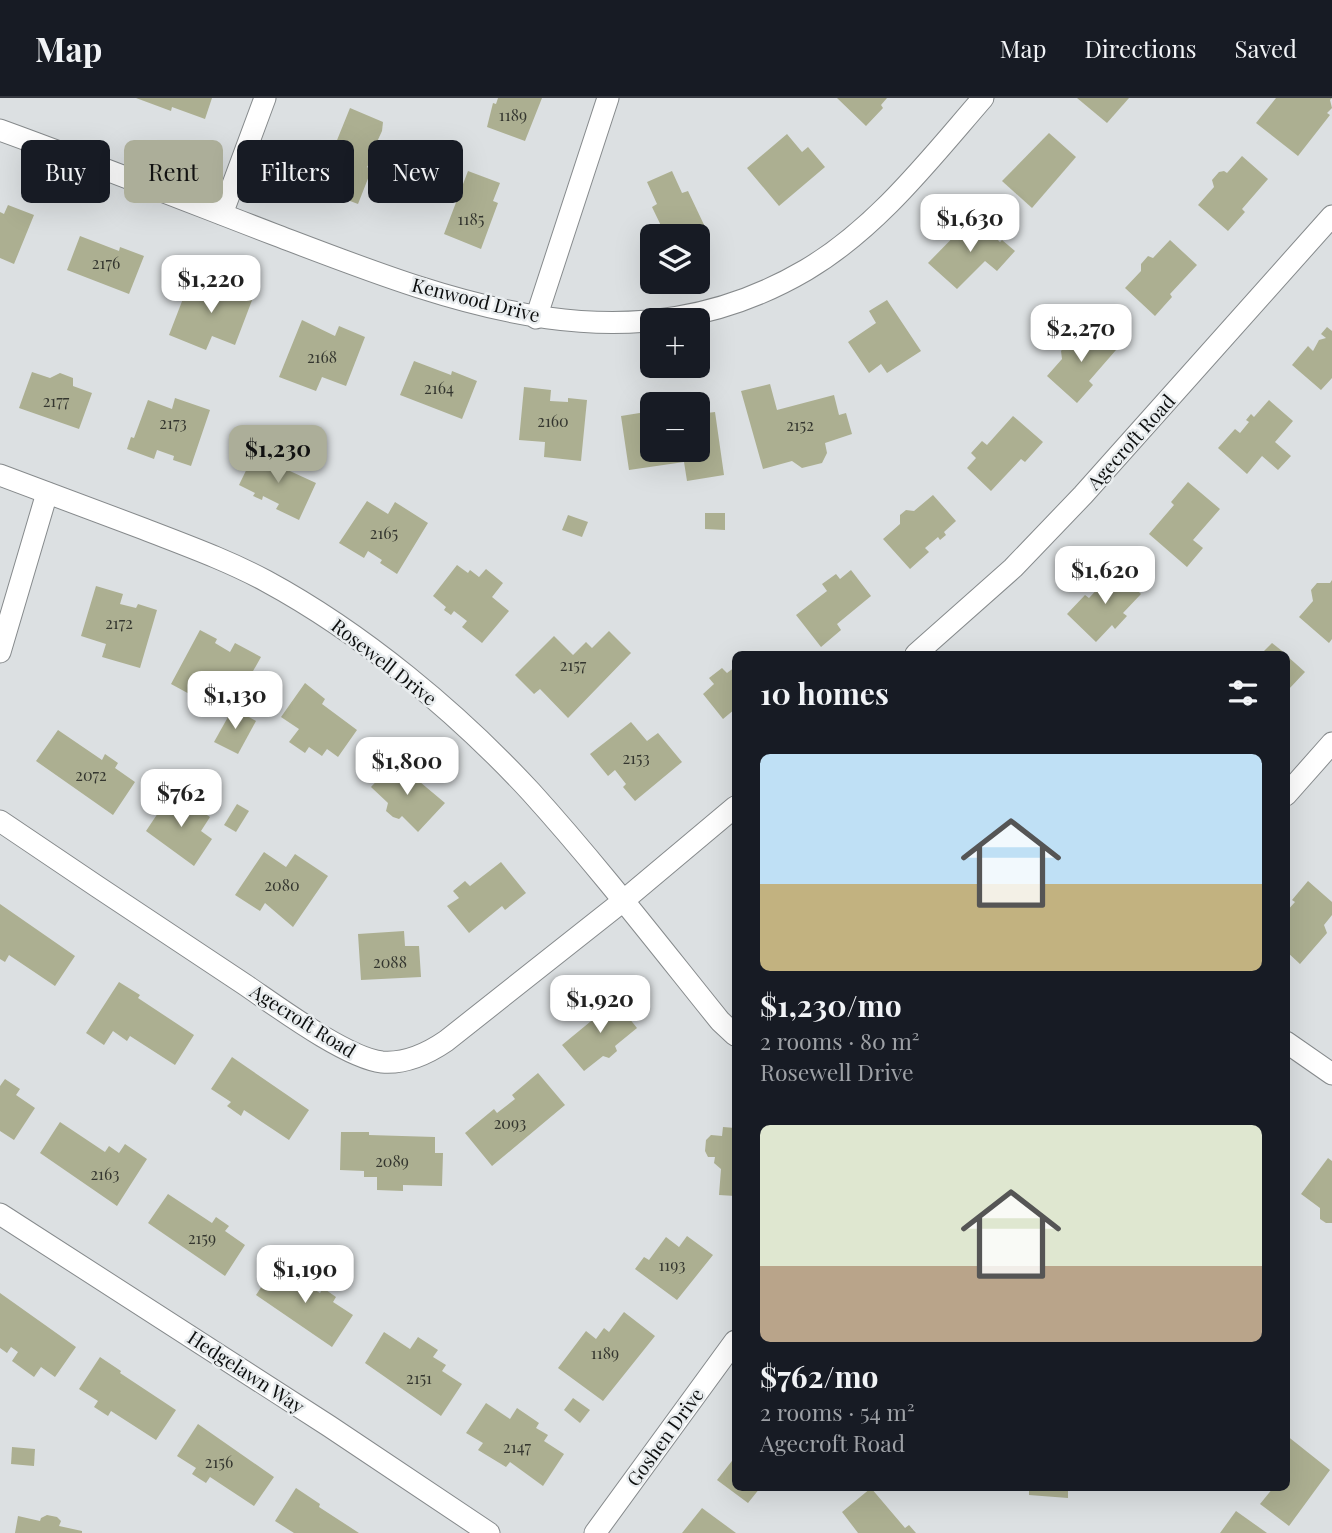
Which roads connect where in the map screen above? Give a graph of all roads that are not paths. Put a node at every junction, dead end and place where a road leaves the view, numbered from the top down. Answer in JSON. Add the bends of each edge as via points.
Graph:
{"nodes":[{"id":1,"x":265,"y":98,"type":"edge"},
{"id":2,"x":608,"y":98,"type":"edge"},
{"id":3,"x":983,"y":98,"type":"edge"},
{"id":4,"x":0,"y":130,"type":"edge"},
{"id":5,"x":222,"y":214,"type":"junction"},
{"id":6,"x":1332,"y":216,"type":"edge"},
{"id":7,"x":536,"y":318,"type":"junction"},
{"id":8,"x":0,"y":475,"type":"edge"},
{"id":9,"x":47,"y":493,"type":"junction"},
{"id":10,"x":919,"y":651,"type":"edge"},
{"id":11,"x":0,"y":652,"type":"edge"},
{"id":12,"x":1332,"y":743,"type":"edge"},
{"id":13,"x":1290,"y":790,"type":"edge"},
{"id":14,"x":732,"y":809,"type":"edge"},
{"id":15,"x":0,"y":821,"type":"edge"},
{"id":16,"x":622,"y":901,"type":"junction"},
{"id":17,"x":732,"y":1032,"type":"edge"},
{"id":18,"x":1290,"y":1045,"type":"edge"},
{"id":19,"x":1332,"y":1074,"type":"edge"},
{"id":20,"x":0,"y":1214,"type":"edge"},
{"id":21,"x":732,"y":1345,"type":"edge"},
{"id":22,"x":489,"y":1533,"type":"edge"},
{"id":23,"x":595,"y":1533,"type":"edge"}],
"edges":[{"from":1,"to":5,"type":"street"},
{"from":2,"to":7,"type":"street"},
{"from":3,"to":7,"type":"street","name":"Kenwood Drive","via":[[858,231],[774,287],[680,317],[624,323]]},
{"from":4,"to":5,"type":"street","name":"Kenwood Drive"},
{"from":5,"to":7,"type":"street","name":"Kenwood Drive","via":[[378,274]]},
{"from":6,"to":10,"type":"street","name":"Agecroft Road","via":[[1083,495],[1013,568]]},
{"from":8,"to":9,"type":"street","name":"Rosewell Drive"},
{"from":9,"to":11,"type":"street"},
{"from":9,"to":16,"type":"street","name":"Rosewell Drive","via":[[202,551],[324,615],[466,728],[530,791]]},
{"from":12,"to":13,"type":"street"},
{"from":14,"to":16,"type":"street","name":"Agecroft Road"},
{"from":15,"to":16,"type":"street","name":"Agecroft Road","via":[[301,1022],[359,1056],[382,1062],[406,1060],[446,1041]]},
{"from":16,"to":17,"type":"street","name":"Rosewell Drive"},
{"from":18,"to":19,"type":"street"},
{"from":20,"to":22,"type":"street","name":"Hedgelawn Way"},
{"from":21,"to":23,"type":"street","name":"Goshen Drive"}]}
